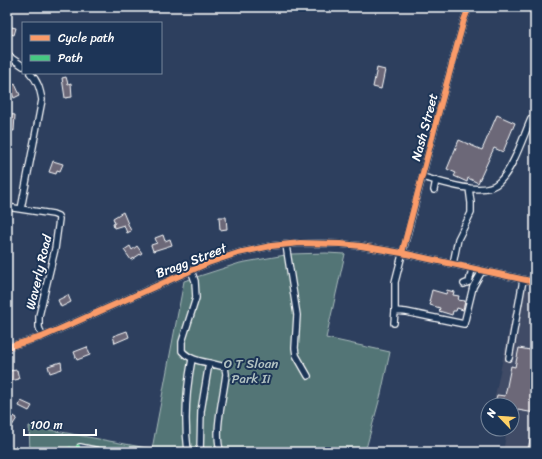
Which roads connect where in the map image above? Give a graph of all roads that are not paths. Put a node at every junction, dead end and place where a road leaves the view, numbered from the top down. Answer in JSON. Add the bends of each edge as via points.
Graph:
{"nodes":[{"id":1,"x":469,"y":7,"type":"edge"},
{"id":2,"x":7,"y":55,"type":"edge"},
{"id":3,"x":22,"y":65,"type":"edge"},
{"id":4,"x":31,"y":74,"type":"edge"},
{"id":5,"x":531,"y":119,"type":"dead end"},
{"id":6,"x":422,"y":176,"type":"junction"},
{"id":7,"x":436,"y":180,"type":"junction"},
{"id":8,"x":469,"y":188,"type":"junction"},
{"id":9,"x":434,"y":190,"type":"dead end"},
{"id":10,"x":7,"y":207,"type":"edge"},
{"id":11,"x":21,"y":209,"type":"junction"},
{"id":12,"x":286,"y":245,"type":"junction"},
{"id":13,"x":402,"y":254,"type":"junction"},
{"id":14,"x":453,"y":264,"type":"junction"},
{"id":15,"x":472,"y":269,"type":"junction"},
{"id":16,"x":191,"y":270,"type":"junction"},
{"id":17,"x":482,"y":271,"type":"junction"},
{"id":18,"x":523,"y":280,"type":"junction"},
{"id":19,"x":535,"y":282,"type":"edge"},
{"id":20,"x":473,"y":287,"type":"junction"},
{"id":21,"x":395,"y":311,"type":"junction"},
{"id":22,"x":394,"y":323,"type":"dead end"},
{"id":23,"x":42,"y":337,"type":"junction"},
{"id":24,"x":7,"y":347,"type":"edge"},
{"id":25,"x":509,"y":358,"type":"dead end"},
{"id":26,"x":192,"y":359,"type":"junction"},
{"id":27,"x":209,"y":363,"type":"junction"},
{"id":28,"x":308,"y":376,"type":"dead end"},
{"id":29,"x":80,"y":448,"type":"dead end"},
{"id":30,"x":104,"y":452,"type":"edge"},
{"id":31,"x":188,"y":452,"type":"edge"},
{"id":32,"x":200,"y":452,"type":"edge"},
{"id":33,"x":222,"y":452,"type":"edge"}],
"edges":[{"from":1,"to":6,"type":"street","name":"Nash Street"},
{"from":2,"to":3,"type":"street"},
{"from":4,"to":11,"type":"street","via":[[40,88],[42,100]]},
{"from":5,"to":8,"type":"street","via":[[510,167],[500,182],[487,188]]},
{"from":6,"to":7,"type":"street"},
{"from":6,"to":13,"type":"street","name":"Nash Street"},
{"from":7,"to":8,"type":"street"},
{"from":7,"to":9,"type":"street"},
{"from":8,"to":14,"type":"street","via":[[471,213],[458,239]]},
{"from":10,"to":11,"type":"street"},
{"from":11,"to":23,"type":"street","name":"Waverly Road","via":[[53,214],[58,216],[60,223],[39,316]]},
{"from":12,"to":13,"type":"street","name":"Bragg Street","via":[[341,244]]},
{"from":12,"to":16,"type":"street","name":"Bragg Street","via":[[238,253]]},
{"from":12,"to":28,"type":"street","via":[[297,315],[296,355]]},
{"from":13,"to":14,"type":"street","name":"Bragg Street"},
{"from":13,"to":21,"type":"street","name":"Nash Street","via":[[394,282]]},
{"from":14,"to":15,"type":"street","name":"Bragg Street"},
{"from":15,"to":17,"type":"street","name":"Bragg Street"},
{"from":15,"to":20,"type":"street","via":[[469,282],[464,284]]},
{"from":16,"to":23,"type":"street","name":"Bragg Street"},
{"from":16,"to":26,"type":"street","via":[[195,281],[196,298],[181,346],[182,351]]},
{"from":17,"to":18,"type":"street","name":"Bragg Street"},
{"from":17,"to":20,"type":"street"},
{"from":18,"to":19,"type":"street","name":"Bragg Street"},
{"from":18,"to":25,"type":"street"},
{"from":20,"to":21,"type":"street","via":[[464,324]]},
{"from":21,"to":22,"type":"street","name":"Nash Street"},
{"from":23,"to":24,"type":"street","name":"Bragg Street"},
{"from":26,"to":27,"type":"street"},
{"from":26,"to":31,"type":"street","via":[[185,410]]},
{"from":27,"to":32,"type":"street","via":[[201,411]]},
{"from":27,"to":33,"type":"street","via":[[225,367],[219,420],[219,444]]},
{"from":29,"to":30,"type":"street"}]}
